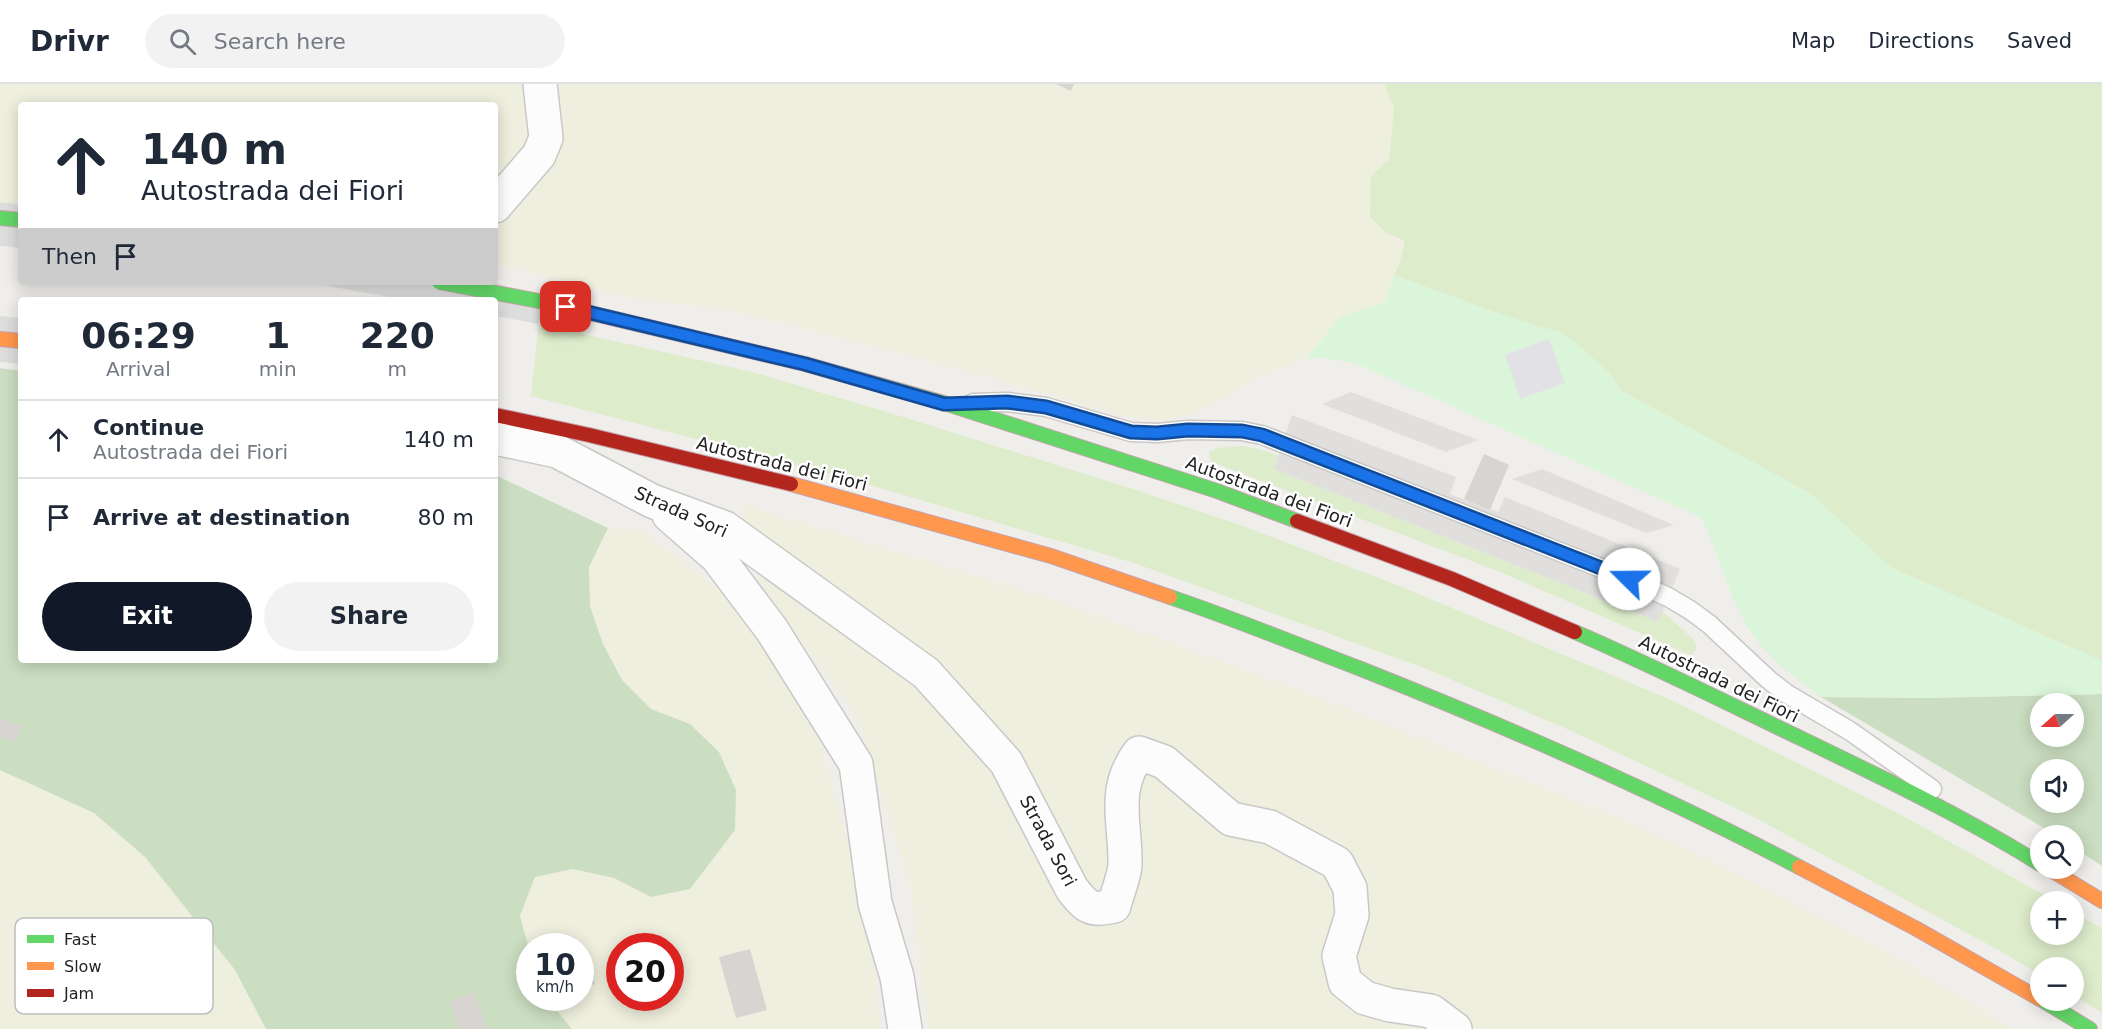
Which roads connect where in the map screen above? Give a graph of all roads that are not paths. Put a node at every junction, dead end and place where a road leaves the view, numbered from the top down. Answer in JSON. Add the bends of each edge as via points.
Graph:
{"nodes":[{"id":1,"x":540,"y":84,"type":"edge"},
{"id":2,"x":498,"y":203,"type":"edge"},
{"id":3,"x":0,"y":218,"type":"edge"},
{"id":4,"x":18,"y":220,"type":"edge"},
{"id":5,"x":455,"y":285,"type":"edge"},
{"id":6,"x":0,"y":339,"type":"edge"},
{"id":7,"x":18,"y":341,"type":"edge"},
{"id":8,"x":944,"y":404,"type":"junction"},
{"id":9,"x":498,"y":416,"type":"edge"},
{"id":10,"x":498,"y":439,"type":"edge"},
{"id":11,"x":652,"y":501,"type":"junction"},
{"id":12,"x":1996,"y":837,"type":"junction"},
{"id":13,"x":2030,"y":858,"type":"edge"},
{"id":14,"x":2066,"y":879,"type":"edge"},
{"id":15,"x":2102,"y":901,"type":"edge"},
{"id":16,"x":2030,"y":994,"type":"edge"},
{"id":17,"x":2060,"y":1011,"type":"edge"},
{"id":18,"x":905,"y":1029,"type":"edge"},
{"id":19,"x":1455,"y":1029,"type":"edge"},
{"id":20,"x":2090,"y":1029,"type":"edge"}],
"edges":[{"from":1,"to":2,"type":"street","via":[[546,138],[539,155]]},
{"from":3,"to":4,"type":"highway"},
{"from":5,"to":8,"type":"highway","name":"Autostrada dei Fiori","bridge":true,"via":[[544,302],[805,364]]},
{"from":6,"to":7,"type":"highway"},
{"from":8,"to":12,"type":"highway","name":"Autostrada dei Fiori","via":[[1217,491],[1452,579],[1641,661]]},
{"from":8,"to":12,"type":"lane","via":[[1007,402],[1046,407],[1131,432],[1242,431],[1262,435],[1629,579],[1690,610],[1787,694],[1851,731]]},
{"from":9,"to":16,"type":"highway","name":"Autostrada dei Fiori","via":[[812,489],[1051,556],[1247,624],[1540,742],[1732,832]]},
{"from":10,"to":11,"type":"street","name":"Strada Sori","via":[[556,451]]},
{"from":11,"to":18,"type":"street","via":[[717,557],[772,630],[856,764],[875,903],[897,977]]},
{"from":11,"to":19,"type":"street","name":"Strada Sori","via":[[725,528],[926,673],[1006,762],[1072,890],[1085,906],[1098,910],[1114,906],[1125,868],[1120,804],[1129,767],[1139,753],[1164,762],[1231,819],[1270,827],[1337,862],[1350,888],[1352,915],[1339,956],[1345,982],[1365,998],[1431,1011]]},
{"from":12,"to":13,"type":"highway","name":"Autostrada dei Fiori"},
{"from":14,"to":15,"type":"highway"},
{"from":17,"to":20,"type":"highway","name":"Autostrada dei Fiori"}]}
